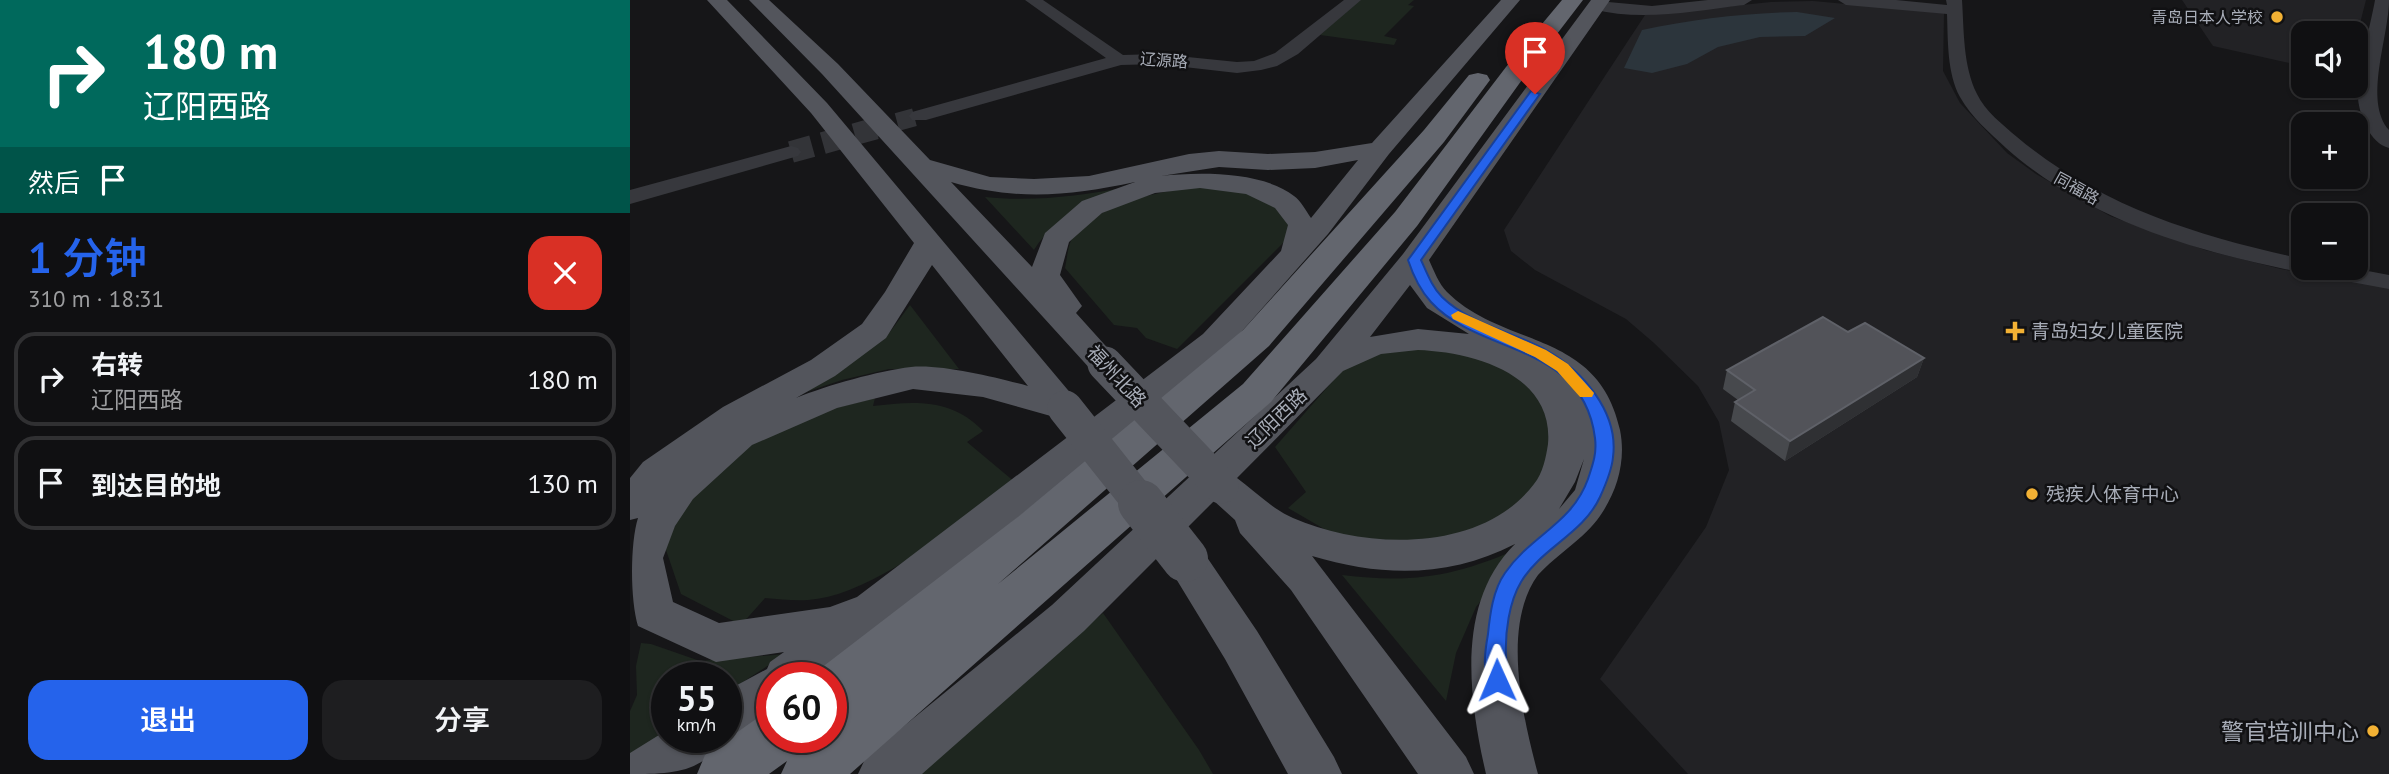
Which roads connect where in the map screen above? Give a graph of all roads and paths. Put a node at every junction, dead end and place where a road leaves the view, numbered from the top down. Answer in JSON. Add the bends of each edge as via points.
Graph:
{"nodes":[{"id":1,"x":716,"y":0,"type":"edge"},
{"id":2,"x":758,"y":0,"type":"edge"},
{"id":3,"x":1033,"y":0,"type":"edge"},
{"id":4,"x":1353,"y":0,"type":"edge"},
{"id":5,"x":1511,"y":0,"type":"edge"},
{"id":6,"x":1744,"y":0,"type":"edge"},
{"id":7,"x":1846,"y":0,"type":"edge"},
{"id":8,"x":2383,"y":0,"type":"edge"},
{"id":9,"x":1591,"y":2,"type":"edge"},
{"id":10,"x":1954,"y":5,"type":"edge"},
{"id":11,"x":1495,"y":57,"type":"dead end"},
{"id":12,"x":1120,"y":60,"type":"junction"},
{"id":13,"x":1472,"y":110,"type":"junction"},
{"id":14,"x":919,"y":116,"type":"tunnel mouth"},
{"id":15,"x":2389,"y":142,"type":"edge"},
{"id":16,"x":1380,"y":149,"type":"junction"},
{"id":17,"x":790,"y":152,"type":"tunnel mouth"},
{"id":18,"x":920,"y":166,"type":"junction"},
{"id":19,"x":630,"y":197,"type":"edge"},
{"id":20,"x":929,"y":243,"type":"junction"},
{"id":21,"x":1295,"y":253,"type":"junction"},
{"id":22,"x":1414,"y":260,"type":"junction"},
{"id":23,"x":2291,"y":264,"type":"edge"},
{"id":24,"x":2368,"y":278,"type":"edge"},
{"id":25,"x":2389,"y":282,"type":"edge"},
{"id":26,"x":1105,"y":364,"type":"junction"},
{"id":27,"x":1328,"y":368,"type":"junction"},
{"id":28,"x":1065,"y":408,"type":"junction"},
{"id":29,"x":1221,"y":486,"type":"junction"},
{"id":30,"x":630,"y":505,"type":"edge"},
{"id":31,"x":896,"y":593,"type":"junction"},
{"id":32,"x":806,"y":662,"type":"edge"},
{"id":33,"x":847,"y":679,"type":"edge"},
{"id":34,"x":756,"y":751,"type":"edge"},
{"id":35,"x":674,"y":753,"type":"edge"},
{"id":36,"x":643,"y":774,"type":"edge"},
{"id":37,"x":725,"y":774,"type":"edge"},
{"id":38,"x":809,"y":774,"type":"edge"},
{"id":39,"x":884,"y":774,"type":"edge"},
{"id":40,"x":1316,"y":774,"type":"edge"},
{"id":41,"x":1448,"y":774,"type":"edge"},
{"id":42,"x":1512,"y":774,"type":"edge"}],
"edges":[{"from":1,"to":20,"type":"main road","via":[[819,108]]},
{"from":2,"to":18,"type":"main road","name":"福州北路"},
{"from":3,"to":12,"type":"street"},
{"from":4,"to":12,"type":"street","name":"辽源路","via":[[1270,63],[1231,68],[1143,56]]},
{"from":5,"to":16,"type":"main road"},
{"from":6,"to":9,"type":"street","via":[[1633,10]]},
{"from":7,"to":10,"type":"street"},
{"from":8,"to":15,"type":"street","via":[[2367,97],[2374,125]]},
{"from":9,"to":13,"type":"highway"},
{"from":9,"to":22,"type":"main road","name":"辽阳西路"},
{"from":10,"to":23,"type":"street","name":"同福路","via":[[1968,95],[2021,153],[2116,209],[2180,234]]},
{"from":11,"to":13,"type":"highway"},
{"from":12,"to":14,"type":"street","name":"辽源路"},
{"from":13,"to":33,"type":"highway","via":[[1256,338],[1035,528]]},
{"from":13,"to":38,"type":"highway","name":"辽阳西路","via":[[1406,219],[1257,393]]},
{"from":16,"to":18,"type":"main road","via":[[1315,160],[1199,161],[1089,184],[1034,187],[989,185]]},
{"from":16,"to":21,"type":"main road"},
{"from":17,"to":19,"type":"street"},
{"from":18,"to":26,"type":"main road","name":"福州北路"},
{"from":20,"to":28,"type":"main road"},
{"from":20,"to":30,"type":"main road","via":[[874,331],[823,368],[736,416],[657,472]]},
{"from":21,"to":26,"type":"main road","via":[[1302,225],[1285,202],[1252,187],[1200,180],[1151,185],[1092,207],[1055,239],[1045,275]]},
{"from":21,"to":31,"type":"main road","via":[[1216,341]]},
{"from":22,"to":27,"type":"main road","name":"辽阳西路"},
{"from":22,"to":42,"type":"main road","via":[[1422,279],[1448,309],[1540,353],[1571,375],[1594,404],[1603,435],[1605,457],[1590,498],[1578,516],[1512,579],[1501,609],[1495,653],[1501,733]]},
{"from":24,"to":25,"type":"street"},
{"from":26,"to":29,"type":"main road","name":"福州北路","bridge":true},
{"from":27,"to":29,"type":"main road","via":[[1380,342],[1431,340],[1487,348],[1521,363],[1536,374],[1563,415],[1567,442],[1555,485],[1518,523],[1489,538],[1456,551],[1412,556],[1371,555],[1279,529]]},
{"from":27,"to":39,"type":"main road","name":"辽阳西路","via":[[1068,618]]},
{"from":28,"to":31,"type":"main road","via":[[983,386],[913,378],[826,398],[739,436],[679,489],[656,521],[642,558],[654,613],[716,643],[837,625]]},
{"from":28,"to":40,"type":"main road","bridge":true,"via":[[1185,559]]},
{"from":29,"to":41,"type":"main road","name":"福州北路","via":[[1306,578]]},
{"from":31,"to":32,"type":"main road"},
{"from":34,"to":37,"type":"highway"},
{"from":35,"to":36,"type":"main road"}]}
